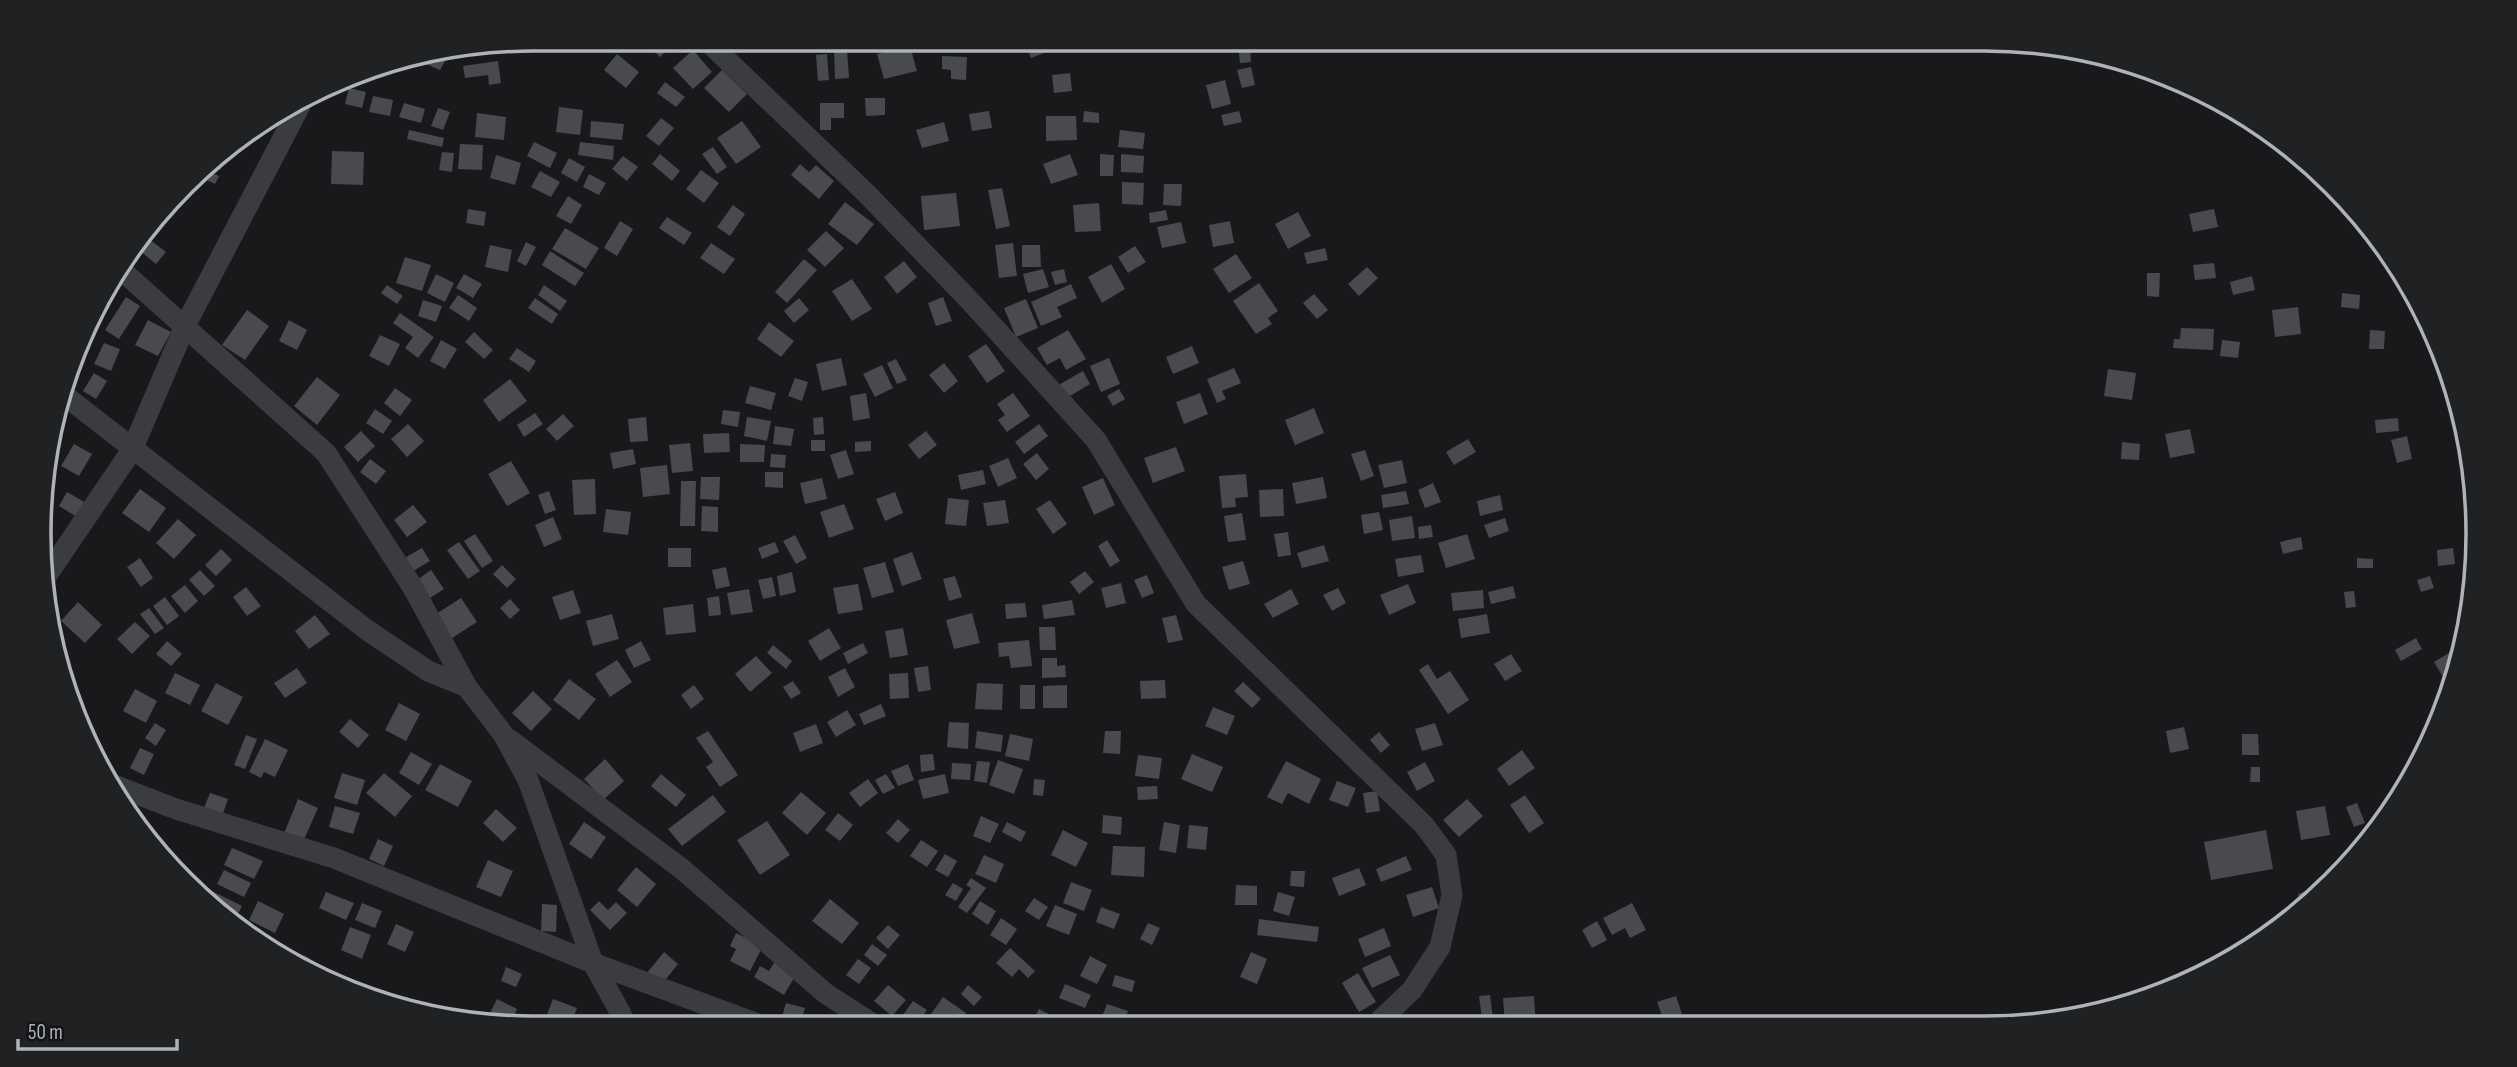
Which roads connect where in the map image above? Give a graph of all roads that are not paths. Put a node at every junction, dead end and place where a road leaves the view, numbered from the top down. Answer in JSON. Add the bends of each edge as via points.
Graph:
{"nodes":[{"id":1,"x":718,"y":51,"type":"edge"},
{"id":2,"x":296,"y":113,"type":"edge"},
{"id":3,"x":126,"y":274,"type":"edge"},
{"id":4,"x":185,"y":326,"type":"junction"},
{"id":5,"x":70,"y":400,"type":"edge"},
{"id":6,"x":132,"y":450,"type":"junction"},
{"id":7,"x":52,"y":559,"type":"edge"},
{"id":8,"x":467,"y":687,"type":"junction"},
{"id":9,"x":503,"y":734,"type":"junction"},
{"id":10,"x":124,"y":789,"type":"edge"},
{"id":11,"x":593,"y":964,"type":"junction"},
{"id":12,"x":622,"y":1016,"type":"edge"},
{"id":13,"x":736,"y":1016,"type":"edge"},
{"id":14,"x":860,"y":1016,"type":"edge"},
{"id":15,"x":1385,"y":1016,"type":"edge"}],
"edges":[{"from":1,"to":15,"type":"street","via":[[867,194],[1096,440],[1196,604],[1424,825],[1446,855],[1452,895],[1440,947],[1412,990]]},
{"from":2,"to":4,"type":"street"},
{"from":3,"to":4,"type":"street"},
{"from":4,"to":6,"type":"street"},
{"from":4,"to":8,"type":"street","via":[[326,453],[412,586]]},
{"from":5,"to":6,"type":"street"},
{"from":6,"to":7,"type":"street"},
{"from":6,"to":8,"type":"street","via":[[368,629],[428,671]]},
{"from":8,"to":9,"type":"street"},
{"from":9,"to":11,"type":"street","via":[[528,780]]},
{"from":9,"to":14,"type":"street","via":[[681,869],[825,993]]},
{"from":10,"to":11,"type":"street","via":[[334,858]]},
{"from":11,"to":12,"type":"street"},
{"from":11,"to":13,"type":"street"}]}
